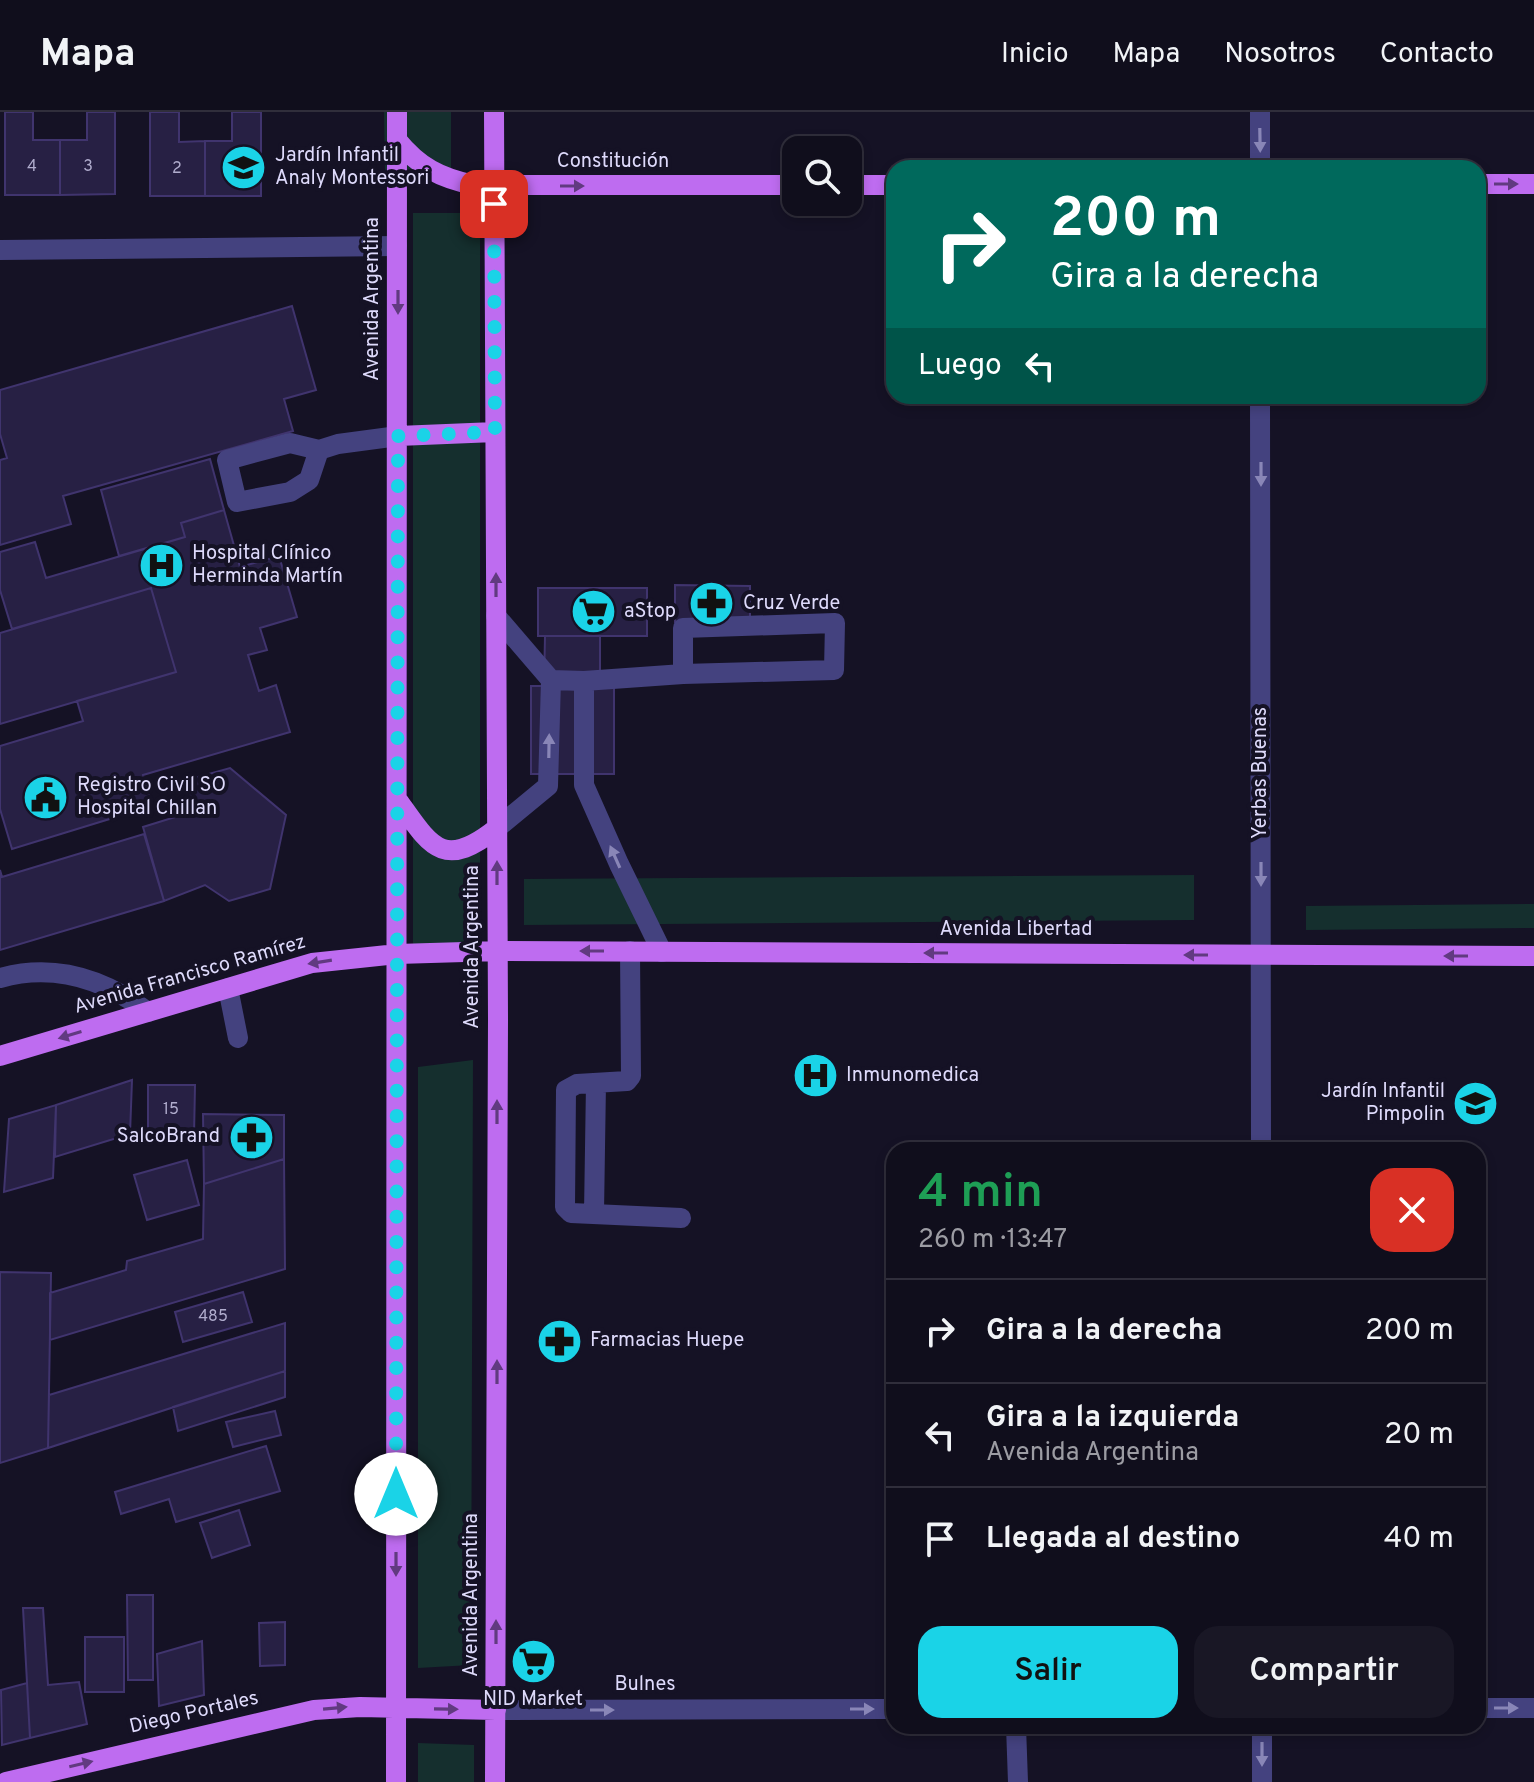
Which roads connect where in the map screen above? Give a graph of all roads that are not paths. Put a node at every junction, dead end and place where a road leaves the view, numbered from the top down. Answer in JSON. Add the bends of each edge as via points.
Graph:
{"nodes":[{"id":1,"x":397,"y":112,"type":"edge"},
{"id":2,"x":494,"y":112,"type":"edge"},
{"id":3,"x":1260,"y":112,"type":"edge"},
{"id":4,"x":397,"y":140,"type":"junction"},
{"id":5,"x":1260,"y":160,"type":"edge"},
{"id":6,"x":1486,"y":184,"type":"edge"},
{"id":7,"x":1534,"y":184,"type":"edge"},
{"id":8,"x":782,"y":185,"type":"edge"},
{"id":9,"x":862,"y":185,"type":"edge"},
{"id":10,"x":886,"y":185,"type":"edge"},
{"id":11,"x":494,"y":186,"type":"junction"},
{"id":12,"x":397,"y":246,"type":"junction"},
{"id":13,"x":0,"y":250,"type":"edge"},
{"id":14,"x":1260,"y":404,"type":"edge"},
{"id":15,"x":495,"y":432,"type":"junction"},
{"id":16,"x":398,"y":436,"type":"junction"},
{"id":17,"x":319,"y":450,"type":"dead end"},
{"id":18,"x":496,"y":616,"type":"junction"},
{"id":19,"x":683,"y":674,"type":"junction"},
{"id":20,"x":551,"y":680,"type":"junction"},
{"id":21,"x":584,"y":681,"type":"junction"},
{"id":22,"x":584,"y":785,"type":"junction"},
{"id":23,"x":548,"y":786,"type":"junction"},
{"id":24,"x":397,"y":799,"type":"junction"},
{"id":25,"x":497,"y":828,"type":"junction"},
{"id":26,"x":498,"y":951,"type":"junction"},
{"id":27,"x":630,"y":951,"type":"junction"},
{"id":28,"x":662,"y":952,"type":"junction"},
{"id":29,"x":397,"y":954,"type":"junction"},
{"id":30,"x":1261,"y":955,"type":"junction"},
{"id":31,"x":1534,"y":956,"type":"edge"},
{"id":32,"x":0,"y":978,"type":"edge"},
{"id":33,"x":228,"y":988,"type":"junction"},
{"id":34,"x":148,"y":1012,"type":"junction"},
{"id":35,"x":238,"y":1038,"type":"dead end"},
{"id":36,"x":0,"y":1056,"type":"edge"},
{"id":37,"x":596,"y":1083,"type":"junction"},
{"id":38,"x":1261,"y":1142,"type":"edge"},
{"id":39,"x":594,"y":1213,"type":"junction"},
{"id":40,"x":681,"y":1218,"type":"dead end"},
{"id":41,"x":396,"y":1708,"type":"junction"},
{"id":42,"x":1486,"y":1708,"type":"edge"},
{"id":43,"x":1534,"y":1708,"type":"edge"},
{"id":44,"x":886,"y":1709,"type":"edge"},
{"id":45,"x":496,"y":1710,"type":"junction"},
{"id":46,"x":1016,"y":1734,"type":"edge"},
{"id":47,"x":1262,"y":1734,"type":"edge"},
{"id":48,"x":6,"y":1782,"type":"edge"},
{"id":49,"x":396,"y":1782,"type":"edge"},
{"id":50,"x":495,"y":1782,"type":"edge"},
{"id":51,"x":1018,"y":1782,"type":"edge"},
{"id":52,"x":1262,"y":1782,"type":"edge"}],
"edges":[{"from":1,"to":4,"type":"main road","name":"Avenida Argentina"},
{"from":2,"to":11,"type":"main road","name":"Avenida Argentina"},
{"from":3,"to":5,"type":"street","one_way":true},
{"from":4,"to":11,"type":"main road","name":"Constitución","via":[[430,171]]},
{"from":4,"to":12,"type":"main road","name":"Avenida Argentina"},
{"from":6,"to":7,"type":"main road","one_way":true},
{"from":11,"to":8,"type":"main road","name":"Constitución","one_way":true},
{"from":9,"to":10,"type":"main road"},
{"from":11,"to":15,"type":"main road","name":"Avenida Argentina"},
{"from":12,"to":13,"type":"street"},
{"from":12,"to":16,"type":"main road","name":"Avenida Argentina","one_way":true},
{"from":14,"to":30,"type":"street","name":"Yerbas Buenas","one_way":true},
{"from":15,"to":16,"type":"main road"},
{"from":18,"to":15,"type":"main road","name":"Avenida Argentina","one_way":true},
{"from":16,"to":17,"type":"street"},
{"from":16,"to":24,"type":"main road","name":"Avenida Argentina"},
{"from":18,"to":20,"type":"street"},
{"from":18,"to":25,"type":"main road","name":"Avenida Argentina"},
{"from":19,"to":19,"type":"street","via":[[834,670],[835,623],[683,628]]},
{"from":19,"to":21,"type":"street"},
{"from":20,"to":21,"type":"street"},
{"from":23,"to":20,"type":"street","one_way":true},
{"from":21,"to":22,"type":"street"},
{"from":22,"to":23,"type":"street"},
{"from":28,"to":22,"type":"street","one_way":true},
{"from":23,"to":25,"type":"street"},
{"from":24,"to":25,"type":"main road","via":[[438,849],[465,848]]},
{"from":24,"to":29,"type":"main road","name":"Avenida Argentina"},
{"from":26,"to":25,"type":"main road","name":"Avenida Argentina","one_way":true},
{"from":27,"to":26,"type":"main road","name":"Avenida Libertad","one_way":true},
{"from":26,"to":29,"type":"main road","name":"Avenida Francisco Ramírez"},
{"from":45,"to":26,"type":"main road","name":"Avenida Argentina","one_way":true},
{"from":27,"to":28,"type":"main road","name":"Avenida Libertad"},
{"from":27,"to":37,"type":"street","via":[[631,1076],[627,1081]]},
{"from":30,"to":28,"type":"main road","name":"Avenida Libertad","one_way":true},
{"from":29,"to":33,"type":"main road","name":"Avenida Francisco Ramírez","one_way":true,"via":[[312,963]]},
{"from":29,"to":41,"type":"main road","name":"Avenida Argentina","one_way":true},
{"from":31,"to":30,"type":"main road","name":"Avenida Libertad","one_way":true},
{"from":30,"to":38,"type":"street","name":"Yerbas Buenas"},
{"from":32,"to":34,"type":"street","via":[[41,971],[84,976],[126,995]]},
{"from":33,"to":34,"type":"main road","name":"Avenida Francisco Ramírez"},
{"from":33,"to":35,"type":"street"},
{"from":34,"to":36,"type":"main road","name":"Avenida Francisco Ramírez","one_way":true},
{"from":37,"to":39,"type":"street"},
{"from":37,"to":39,"type":"street","via":[[566,1090],[565,1207],[571,1213]]},
{"from":39,"to":40,"type":"street"},
{"from":41,"to":45,"type":"main road","name":"Bulnes","one_way":true},
{"from":48,"to":41,"type":"main road","name":"Diego Portales","one_way":true,"via":[[314,1710]]},
{"from":41,"to":49,"type":"main road","name":"Avenida Argentina"},
{"from":42,"to":43,"type":"street","one_way":true},
{"from":45,"to":44,"type":"street","name":"Bulnes","one_way":true},
{"from":45,"to":50,"type":"main road","name":"Avenida Argentina"},
{"from":46,"to":51,"type":"street"},
{"from":47,"to":52,"type":"street","one_way":true}]}
